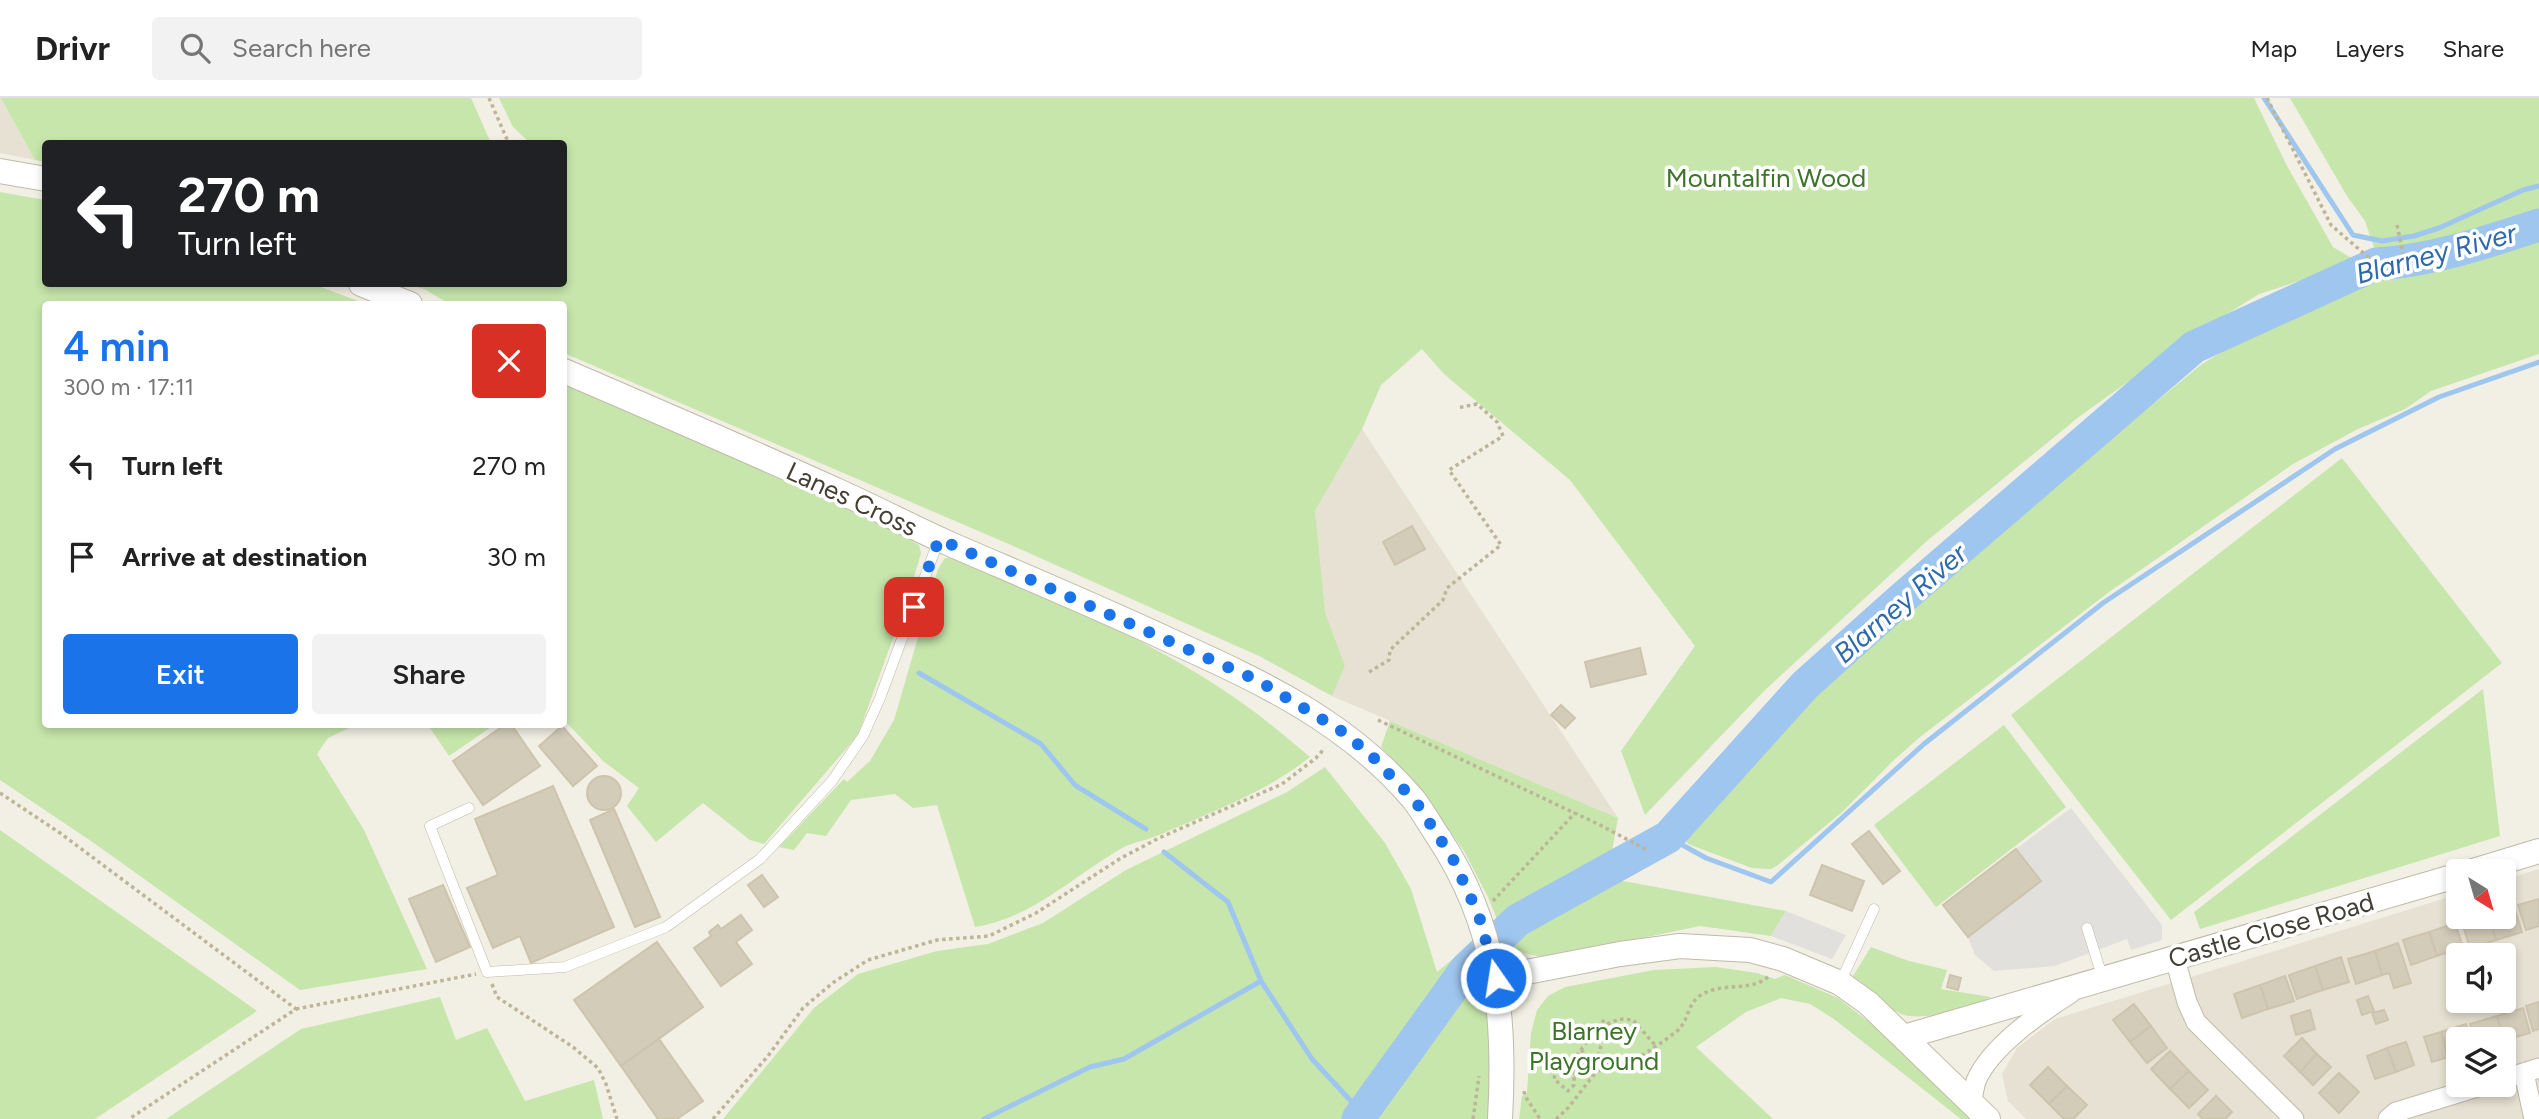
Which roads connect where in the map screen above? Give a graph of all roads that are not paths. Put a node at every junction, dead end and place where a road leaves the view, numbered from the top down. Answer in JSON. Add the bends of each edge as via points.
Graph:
{"nodes":[{"id":1,"x":0,"y":171,"type":"edge"},
{"id":2,"x":42,"y":178,"type":"edge"},
{"id":3,"x":368,"y":287,"type":"edge"},
{"id":4,"x":402,"y":301,"type":"edge"},
{"id":5,"x":567,"y":372,"type":"edge"},
{"id":6,"x":939,"y":539,"type":"junction"},
{"id":7,"x":469,"y":808,"type":"dead end"},
{"id":8,"x":2539,"y":851,"type":"edge"},
{"id":9,"x":2513,"y":859,"type":"edge"},
{"id":10,"x":2446,"y":879,"type":"edge"},
{"id":11,"x":1874,"y":909,"type":"dead end"},
{"id":12,"x":2087,"y":928,"type":"dead end"},
{"id":13,"x":2175,"y":959,"type":"junction"},
{"id":14,"x":1493,"y":968,"type":"junction"},
{"id":15,"x":1538,"y":969,"type":"junction"},
{"id":16,"x":2094,"y":982,"type":"junction"},
{"id":17,"x":1840,"y":983,"type":"junction"},
{"id":18,"x":1501,"y":1016,"type":"junction"},
{"id":19,"x":1904,"y":1037,"type":"junction"},
{"id":20,"x":2531,"y":1070,"type":"edge"},
{"id":21,"x":2446,"y":1097,"type":"edge"},
{"id":22,"x":1979,"y":1111,"type":"edge"},
{"id":23,"x":1500,"y":1119,"type":"edge"},
{"id":24,"x":2294,"y":1119,"type":"edge"},
{"id":25,"x":2388,"y":1119,"type":"edge"},
{"id":26,"x":2534,"y":1119,"type":"edge"}],
"edges":[{"from":1,"to":2,"type":"street"},
{"from":3,"to":4,"type":"street"},
{"from":5,"to":6,"type":"street","name":"Lanes Cross"},
{"from":6,"to":7,"type":"lane","via":[[880,698],[863,736],[832,781],[760,859],[666,928],[565,967],[487,972],[430,826]]},
{"from":6,"to":14,"type":"street","name":"Lanes Cross","via":[[1257,680],[1340,730],[1416,802],[1453,859],[1484,911]]},
{"from":8,"to":9,"type":"street"},
{"from":10,"to":13,"type":"street","name":"Castle Close Road"},
{"from":11,"to":17,"type":"lane"},
{"from":12,"to":16,"type":"lane"},
{"from":13,"to":16,"type":"street","name":"Castle Close Road"},
{"from":13,"to":24,"type":"street","via":[[2196,1022]]},
{"from":14,"to":15,"type":"street"},
{"from":14,"to":18,"type":"street","name":"Lanes Cross"},
{"from":15,"to":17,"type":"street","via":[[1680,946],[1750,950]]},
{"from":15,"to":18,"type":"street","via":[[1505,998]]},
{"from":16,"to":19,"type":"street","name":"Castle Close Road"},
{"from":16,"to":22,"type":"street","name":"Castle Close Road","via":[[2033,1019],[1998,1050],[1977,1080]]},
{"from":17,"to":19,"type":"street"},
{"from":18,"to":23,"type":"street","name":"Lanes Cross"},
{"from":19,"to":22,"type":"street"},
{"from":20,"to":26,"type":"street"},
{"from":21,"to":25,"type":"street","via":[[2396,1112]]}]}
